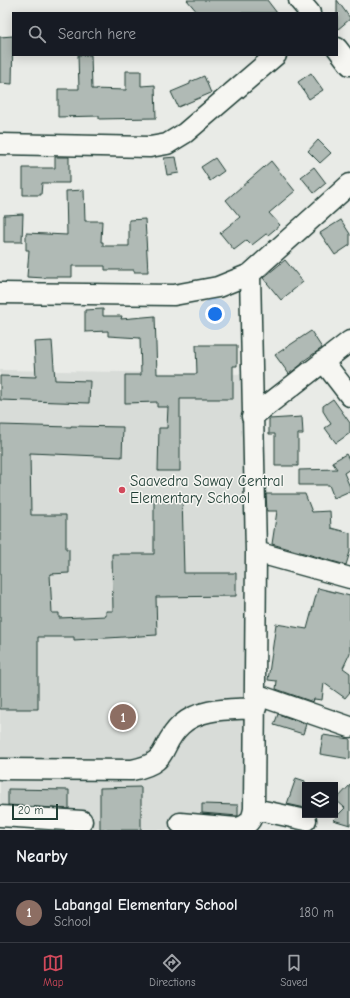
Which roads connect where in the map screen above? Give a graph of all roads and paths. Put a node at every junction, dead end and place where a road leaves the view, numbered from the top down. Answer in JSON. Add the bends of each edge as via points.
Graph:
{"nodes":[{"id":1,"x":299,"y":0,"type":"edge"},
{"id":2,"x":309,"y":12,"type":"edge"},
{"id":3,"x":338,"y":49,"type":"edge"},
{"id":4,"x":275,"y":56,"type":"edge"},
{"id":5,"x":350,"y":65,"type":"edge"},
{"id":6,"x":0,"y":144,"type":"edge"},
{"id":7,"x":350,"y":184,"type":"edge"},
{"id":8,"x":250,"y":274,"type":"junction"},
{"id":9,"x":0,"y":293,"type":"edge"},
{"id":10,"x":350,"y":341,"type":"edge"},
{"id":11,"x":323,"y":362,"type":"junction"},
{"id":12,"x":350,"y":396,"type":"edge"},
{"id":13,"x":252,"y":417,"type":"junction"},
{"id":14,"x":256,"y":552,"type":"junction"},
{"id":15,"x":350,"y":578,"type":"edge"},
{"id":16,"x":255,"y":701,"type":"junction"},
{"id":17,"x":350,"y":727,"type":"edge"},
{"id":18,"x":0,"y":769,"type":"edge"},
{"id":19,"x":254,"y":809,"type":"junction"},
{"id":20,"x":0,"y":816,"type":"edge"},
{"id":21,"x":306,"y":820,"type":"dead end"},
{"id":22,"x":82,"y":821,"type":"dead end"},
{"id":23,"x":180,"y":823,"type":"dead end"}],
"edges":[{"from":1,"to":2,"type":"street"},
{"from":3,"to":5,"type":"street"},
{"from":4,"to":6,"type":"street","via":[[185,133],[167,144],[150,147]]},
{"from":7,"to":8,"type":"street"},
{"from":8,"to":9,"type":"street","via":[[218,287],[174,295]]},
{"from":8,"to":13,"type":"street"},
{"from":10,"to":11,"type":"street"},
{"from":11,"to":12,"type":"street"},
{"from":11,"to":13,"type":"street"},
{"from":13,"to":14,"type":"street"},
{"from":14,"to":15,"type":"street"},
{"from":14,"to":16,"type":"street"},
{"from":16,"to":17,"type":"street"},
{"from":16,"to":18,"type":"street","via":[[192,718],[175,732],[156,762],[139,769]]},
{"from":16,"to":19,"type":"street"},
{"from":19,"to":21,"type":"street"},
{"from":19,"to":23,"type":"street","via":[[250,823],[244,827]]},
{"from":20,"to":22,"type":"street"}]}
